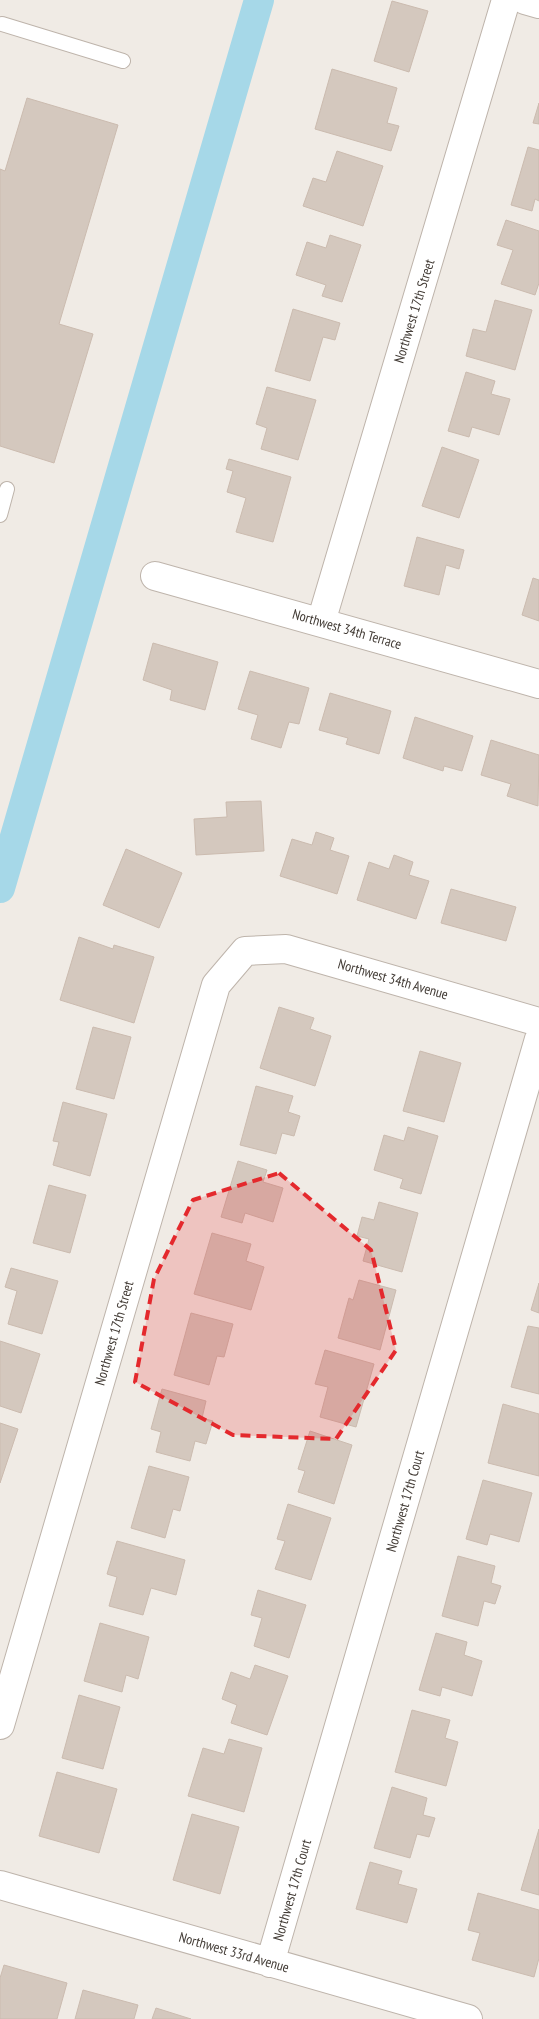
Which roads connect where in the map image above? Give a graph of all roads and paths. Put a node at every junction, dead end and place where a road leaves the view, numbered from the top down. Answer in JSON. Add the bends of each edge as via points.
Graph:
{"nodes":[{"id":1,"x":506,"y":0,"type":"edge"},
{"id":2,"x":525,"y":0,"type":"edge"},
{"id":3,"x":539,"y":4,"type":"edge"},
{"id":4,"x":1,"y":26,"type":"edge"},
{"id":5,"x":123,"y":61,"type":"dead end"},
{"id":6,"x":8,"y":489,"type":"dead end"},
{"id":7,"x":0,"y":515,"type":"edge"},
{"id":8,"x":155,"y":576,"type":"dead end"},
{"id":9,"x":321,"y":622,"type":"junction"},
{"id":10,"x":539,"y":684,"type":"edge"},
{"id":11,"x":245,"y":951,"type":"joint"},
{"id":12,"x":539,"y":1022,"type":"edge"},
{"id":13,"x":539,"y":1039,"type":"edge"},
{"id":14,"x":0,"y":1725,"type":"edge"},
{"id":15,"x":0,"y":1885,"type":"edge"},
{"id":16,"x":270,"y":1963,"type":"junction"},
{"id":17,"x":468,"y":2019,"type":"edge"}],
"edges":[{"from":1,"to":9,"type":"street","name":"Northwest 17th Street"},
{"from":2,"to":3,"type":"street"},
{"from":4,"to":5,"type":"lane"},
{"from":6,"to":7,"type":"lane"},
{"from":8,"to":9,"type":"street","name":"Northwest 34th Terrace"},
{"from":9,"to":10,"type":"street","name":"Northwest 34th Terrace"},
{"from":11,"to":12,"type":"street","name":"Northwest 34th Avenue","via":[[286,949]]},
{"from":11,"to":14,"type":"street","name":"Northwest 17th Street","via":[[216,985]]},
{"from":13,"to":16,"type":"street","name":"Northwest 17th Court"},
{"from":15,"to":16,"type":"street","name":"Northwest 33rd Avenue"},
{"from":16,"to":17,"type":"street","name":"Northwest 33rd Avenue"}]}
